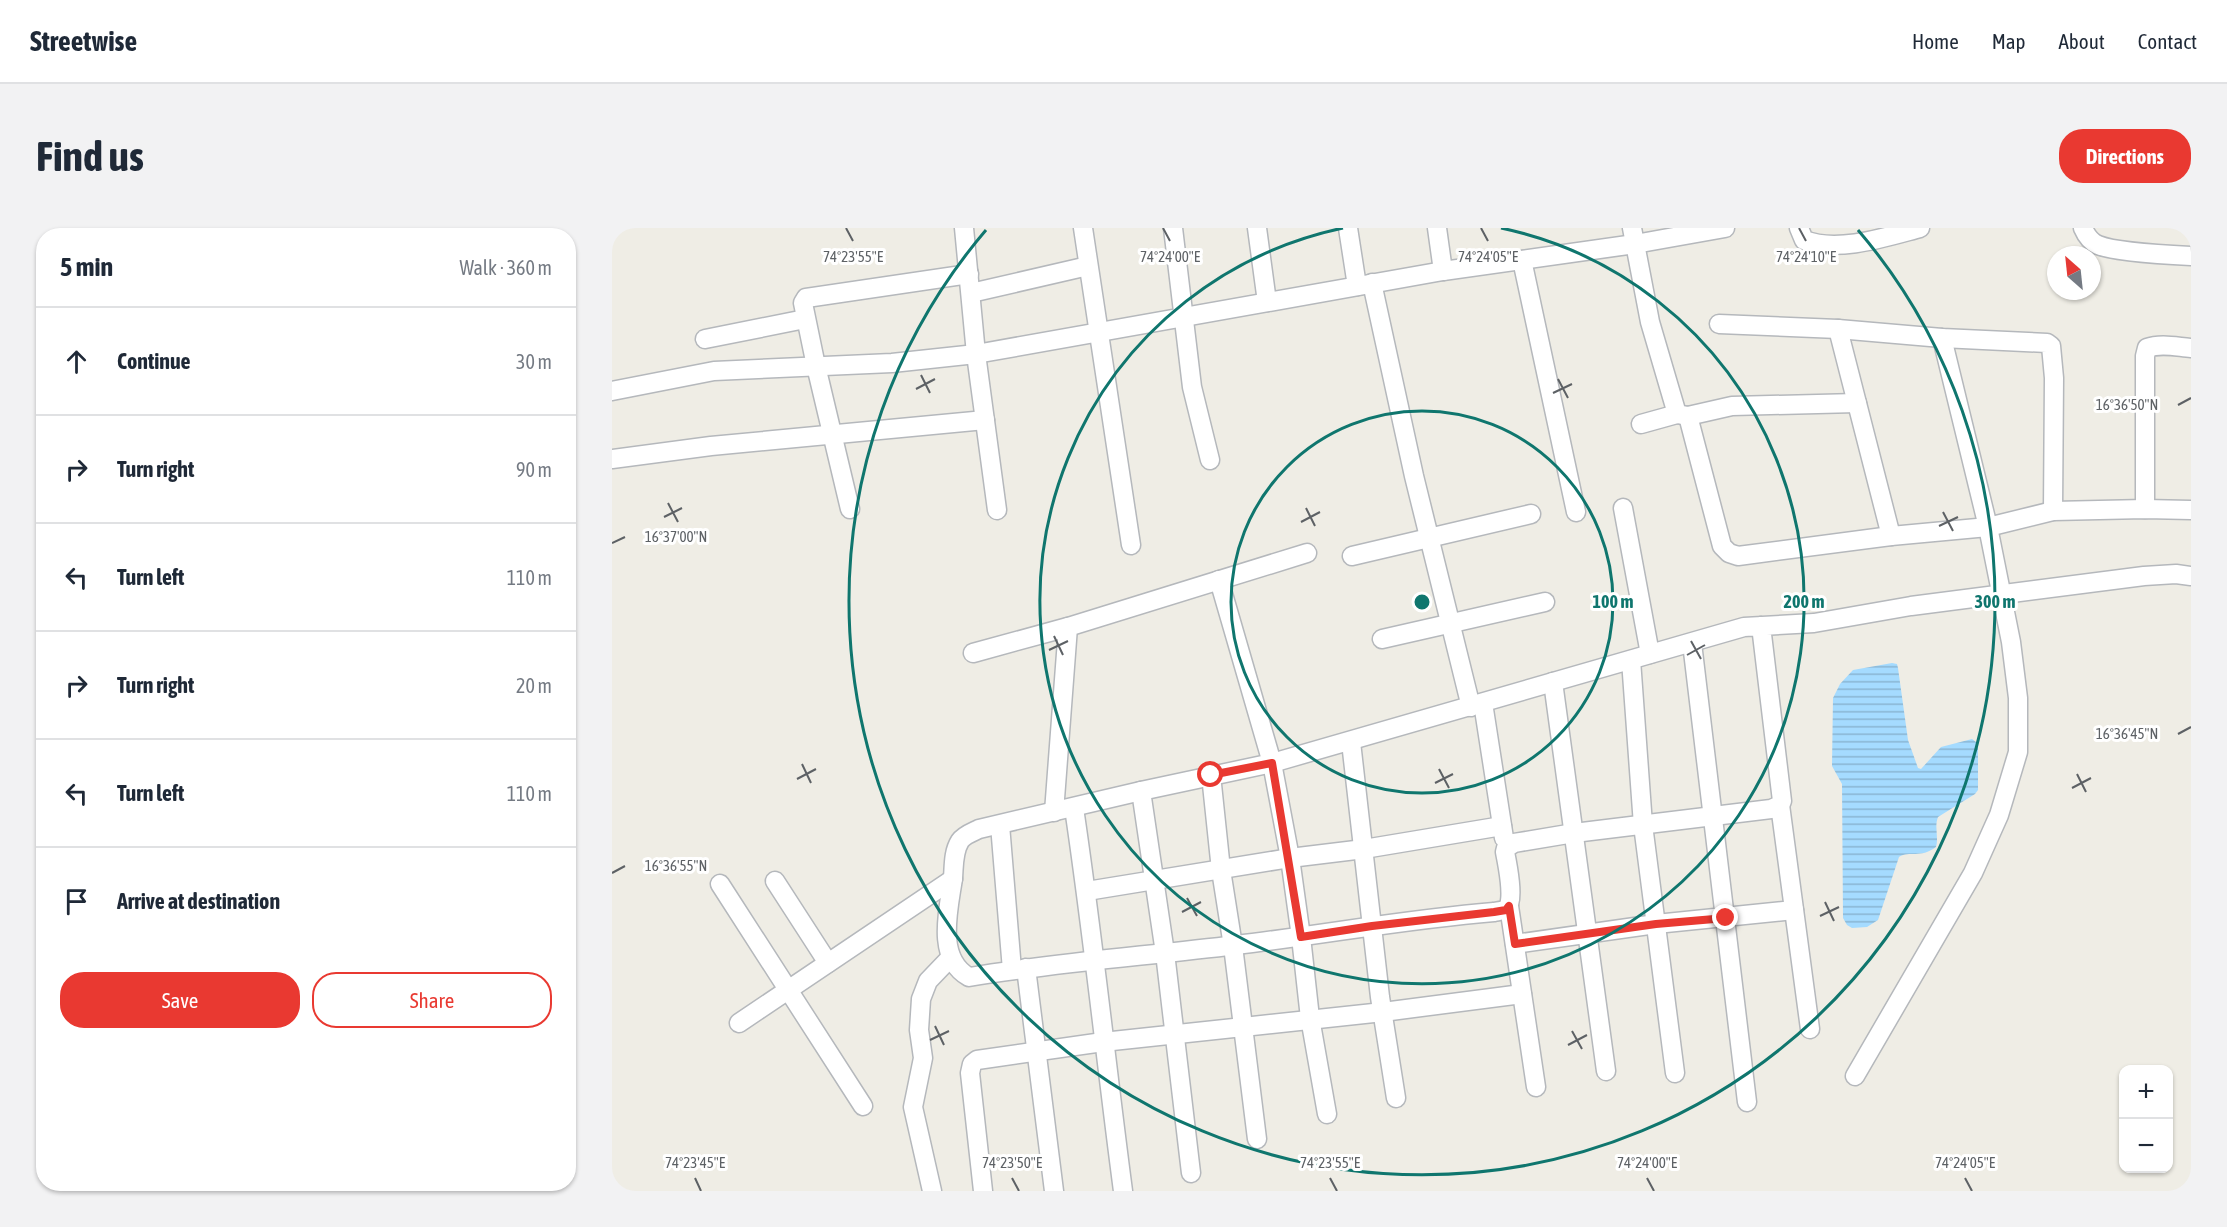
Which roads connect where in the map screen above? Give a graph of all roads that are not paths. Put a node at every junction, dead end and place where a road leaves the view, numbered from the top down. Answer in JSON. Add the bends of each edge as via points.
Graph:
{"nodes":[{"id":1,"x":964,"y":228,"type":"edge"},
{"id":2,"x":1083,"y":228,"type":"edge"},
{"id":3,"x":1173,"y":228,"type":"edge"},
{"id":4,"x":1257,"y":228,"type":"edge"},
{"id":5,"x":1348,"y":228,"type":"edge"},
{"id":6,"x":1437,"y":228,"type":"edge"},
{"id":7,"x":1725,"y":228,"type":"edge"},
{"id":8,"x":1799,"y":228,"type":"edge"},
{"id":9,"x":1920,"y":228,"type":"edge"},
{"id":10,"x":2083,"y":228,"type":"edge"},
{"id":11,"x":1634,"y":236,"type":"edge"},
{"id":12,"x":2191,"y":255,"type":"edge"},
{"id":13,"x":1522,"y":260,"type":"junction"},
{"id":14,"x":1088,"y":266,"type":"junction"},
{"id":15,"x":1443,"y":271,"type":"junction"},
{"id":16,"x":969,"y":274,"type":"junction"},
{"id":17,"x":1364,"y":285,"type":"junction"},
{"id":18,"x":971,"y":293,"type":"junction"},
{"id":19,"x":1267,"y":302,"type":"junction"},
{"id":20,"x":1184,"y":316,"type":"junction"},
{"id":21,"x":805,"y":319,"type":"junction"},
{"id":22,"x":1719,"y":324,"type":"dead end"},
{"id":23,"x":1838,"y":329,"type":"junction"},
{"id":24,"x":1098,"y":332,"type":"junction"},
{"id":25,"x":1942,"y":338,"type":"junction"},
{"id":26,"x":705,"y":339,"type":"dead end"},
{"id":27,"x":2191,"y":348,"type":"edge"},
{"id":28,"x":976,"y":354,"type":"junction"},
{"id":29,"x":816,"y":366,"type":"junction"},
{"id":30,"x":612,"y":391,"type":"edge"},
{"id":31,"x":1857,"y":403,"type":"junction"},
{"id":32,"x":1682,"y":415,"type":"junction"},
{"id":33,"x":985,"y":420,"type":"junction"},
{"id":34,"x":1641,"y":424,"type":"dead end"},
{"id":35,"x":832,"y":435,"type":"junction"},
{"id":36,"x":612,"y":459,"type":"edge"},
{"id":37,"x":1210,"y":460,"type":"dead end"},
{"id":38,"x":1623,"y":508,"type":"dead end"},
{"id":39,"x":850,"y":509,"type":"dead end"},
{"id":40,"x":2145,"y":509,"type":"junction"},
{"id":41,"x":997,"y":510,"type":"dead end"},
{"id":42,"x":2191,"y":510,"type":"edge"},
{"id":43,"x":2053,"y":511,"type":"junction"},
{"id":44,"x":1576,"y":512,"type":"dead end"},
{"id":45,"x":1531,"y":514,"type":"dead end"},
{"id":46,"x":1988,"y":527,"type":"junction"},
{"id":47,"x":1891,"y":536,"type":"junction"},
{"id":48,"x":1429,"y":538,"type":"junction"},
{"id":49,"x":1131,"y":545,"type":"dead end"},
{"id":50,"x":1307,"y":553,"type":"dead end"},
{"id":51,"x":1352,"y":556,"type":"dead end"},
{"id":52,"x":2191,"y":576,"type":"edge"},
{"id":53,"x":1219,"y":580,"type":"junction"},
{"id":54,"x":2000,"y":595,"type":"junction"},
{"id":55,"x":1545,"y":602,"type":"dead end"},
{"id":56,"x":1450,"y":623,"type":"junction"},
{"id":57,"x":1761,"y":626,"type":"junction"},
{"id":58,"x":1068,"y":627,"type":"junction"},
{"id":59,"x":1382,"y":639,"type":"dead end"},
{"id":60,"x":1692,"y":643,"type":"junction"},
{"id":61,"x":973,"y":653,"type":"dead end"},
{"id":62,"x":1650,"y":654,"type":"junction"},
{"id":63,"x":1631,"y":660,"type":"junction"},
{"id":64,"x":1553,"y":682,"type":"junction"},
{"id":65,"x":1477,"y":705,"type":"junction"},
{"id":66,"x":1351,"y":742,"type":"junction"},
{"id":67,"x":1272,"y":763,"type":"junction"},
{"id":68,"x":1211,"y":775,"type":"junction"},
{"id":69,"x":1141,"y":791,"type":"junction"},
{"id":70,"x":1780,"y":805,"type":"junction"},
{"id":71,"x":1074,"y":808,"type":"junction"},
{"id":72,"x":1054,"y":812,"type":"junction"},
{"id":73,"x":1711,"y":817,"type":"junction"},
{"id":74,"x":1000,"y":825,"type":"junction"},
{"id":75,"x":1643,"y":825,"type":"junction"},
{"id":76,"x":1502,"y":826,"type":"junction"},
{"id":77,"x":1574,"y":833,"type":"junction"},
{"id":78,"x":1506,"y":848,"type":"junction"},
{"id":79,"x":1364,"y":849,"type":"junction"},
{"id":80,"x":1290,"y":858,"type":"junction"},
{"id":81,"x":1221,"y":870,"type":"junction"},
{"id":82,"x":953,"y":879,"type":"junction"},
{"id":83,"x":775,"y":880,"type":"dead end"},
{"id":84,"x":1154,"y":881,"type":"junction"},
{"id":85,"x":720,"y":884,"type":"dead end"},
{"id":86,"x":1087,"y":891,"type":"junction"},
{"id":87,"x":1509,"y":906,"type":"junction"},
{"id":88,"x":1794,"y":910,"type":"junction"},
{"id":89,"x":1726,"y":918,"type":"junction"},
{"id":90,"x":1656,"y":924,"type":"junction"},
{"id":91,"x":1372,"y":926,"type":"junction"},
{"id":92,"x":1587,"y":934,"type":"junction"},
{"id":93,"x":1301,"y":937,"type":"junction"},
{"id":94,"x":1515,"y":944,"type":"junction"},
{"id":95,"x":1233,"y":946,"type":"junction"},
{"id":96,"x":1165,"y":953,"type":"junction"},
{"id":97,"x":951,"y":957,"type":"junction"},
{"id":98,"x":1095,"y":962,"type":"junction"},
{"id":99,"x":828,"y":963,"type":"junction"},
{"id":100,"x":1019,"y":969,"type":"junction"},
{"id":101,"x":789,"y":989,"type":"junction"},
{"id":102,"x":1522,"y":994,"type":"junction"},
{"id":103,"x":1383,"y":1012,"type":"junction"},
{"id":104,"x":1310,"y":1018,"type":"junction"},
{"id":105,"x":739,"y":1023,"type":"dead end"},
{"id":106,"x":1242,"y":1026,"type":"junction"},
{"id":107,"x":1810,"y":1029,"type":"dead end"},
{"id":108,"x":1174,"y":1034,"type":"junction"},
{"id":109,"x":1103,"y":1042,"type":"junction"},
{"id":110,"x":1035,"y":1051,"type":"junction"},
{"id":111,"x":1606,"y":1071,"type":"dead end"},
{"id":112,"x":1676,"y":1073,"type":"dead end"},
{"id":113,"x":1855,"y":1076,"type":"dead end"},
{"id":114,"x":1536,"y":1088,"type":"dead end"},
{"id":115,"x":1396,"y":1098,"type":"dead end"},
{"id":116,"x":1747,"y":1102,"type":"dead end"},
{"id":117,"x":863,"y":1106,"type":"dead end"},
{"id":118,"x":1327,"y":1114,"type":"dead end"},
{"id":119,"x":1257,"y":1139,"type":"dead end"},
{"id":120,"x":1191,"y":1173,"type":"dead end"},
{"id":121,"x":932,"y":1191,"type":"edge"},
{"id":122,"x":983,"y":1191,"type":"edge"},
{"id":123,"x":1054,"y":1191,"type":"edge"},
{"id":124,"x":1123,"y":1191,"type":"edge"}],
"edges":[{"from":1,"to":16,"type":"street"},
{"from":2,"to":14,"type":"street"},
{"from":3,"to":20,"type":"street"},
{"from":4,"to":19,"type":"street"},
{"from":5,"to":17,"type":"street"},
{"from":6,"to":15,"type":"street"},
{"from":7,"to":11,"type":"street"},
{"from":8,"to":9,"type":"street","via":[[1804,240],[1819,246],[1881,239]]},
{"from":10,"to":12,"type":"street","via":[[2097,245]]},
{"from":11,"to":13,"type":"street"},
{"from":11,"to":32,"type":"street","via":[[1650,322]]},
{"from":13,"to":15,"type":"street"},
{"from":13,"to":44,"type":"street"},
{"from":14,"to":18,"type":"street"},
{"from":14,"to":24,"type":"street"},
{"from":15,"to":17,"type":"street"},
{"from":16,"to":18,"type":"street"},
{"from":16,"to":21,"type":"street","via":[[806,298]]},
{"from":17,"to":19,"type":"street"},
{"from":17,"to":48,"type":"street"},
{"from":18,"to":28,"type":"street"},
{"from":19,"to":20,"type":"street"},
{"from":20,"to":24,"type":"street"},
{"from":20,"to":37,"type":"street","via":[[1192,387]]},
{"from":21,"to":26,"type":"street"},
{"from":21,"to":29,"type":"street"},
{"from":22,"to":23,"type":"street"},
{"from":23,"to":25,"type":"street"},
{"from":23,"to":31,"type":"street"},
{"from":24,"to":28,"type":"street"},
{"from":24,"to":49,"type":"street"},
{"from":25,"to":43,"type":"street","via":[[2051,345]]},
{"from":25,"to":46,"type":"street"},
{"from":27,"to":40,"type":"street","via":[[2147,348]]},
{"from":28,"to":29,"type":"street"},
{"from":28,"to":33,"type":"street"},
{"from":29,"to":30,"type":"street","via":[[714,372]]},
{"from":29,"to":35,"type":"street"},
{"from":31,"to":32,"type":"street","via":[[1732,406]]},
{"from":31,"to":47,"type":"street"},
{"from":32,"to":34,"type":"street"},
{"from":32,"to":47,"type":"street","via":[[1722,546],[1729,553],[1738,556]]},
{"from":33,"to":35,"type":"street"},
{"from":33,"to":41,"type":"street"},
{"from":35,"to":36,"type":"street"},
{"from":35,"to":39,"type":"street"},
{"from":38,"to":62,"type":"street"},
{"from":40,"to":42,"type":"street"},
{"from":40,"to":43,"type":"street"},
{"from":43,"to":46,"type":"street"},
{"from":45,"to":48,"type":"street"},
{"from":46,"to":47,"type":"street"},
{"from":46,"to":54,"type":"street"},
{"from":48,"to":51,"type":"street"},
{"from":48,"to":56,"type":"street"},
{"from":50,"to":53,"type":"street"},
{"from":52,"to":54,"type":"street","via":[[2144,576]]},
{"from":53,"to":58,"type":"street"},
{"from":53,"to":67,"type":"street"},
{"from":54,"to":57,"type":"street","via":[[1814,623]]},
{"from":54,"to":113,"type":"street","via":[[2018,698],[2015,762],[1999,815],[1973,873]]},
{"from":55,"to":56,"type":"street"},
{"from":56,"to":59,"type":"street"},
{"from":56,"to":65,"type":"street"},
{"from":57,"to":60,"type":"street","via":[[1744,627]]},
{"from":57,"to":70,"type":"street"},
{"from":58,"to":61,"type":"street"},
{"from":58,"to":72,"type":"street"},
{"from":60,"to":62,"type":"street"},
{"from":60,"to":73,"type":"street"},
{"from":62,"to":63,"type":"street"},
{"from":63,"to":64,"type":"street"},
{"from":63,"to":75,"type":"street"},
{"from":64,"to":65,"type":"street"},
{"from":64,"to":77,"type":"street"},
{"from":65,"to":66,"type":"street"},
{"from":65,"to":76,"type":"street"},
{"from":66,"to":67,"type":"street"},
{"from":66,"to":79,"type":"street"},
{"from":67,"to":68,"type":"street"},
{"from":67,"to":80,"type":"street"},
{"from":68,"to":69,"type":"street"},
{"from":68,"to":81,"type":"street"},
{"from":69,"to":71,"type":"street"},
{"from":69,"to":84,"type":"street"},
{"from":70,"to":73,"type":"street"},
{"from":70,"to":88,"type":"street"},
{"from":71,"to":72,"type":"street"},
{"from":71,"to":86,"type":"street"},
{"from":72,"to":74,"type":"street"},
{"from":73,"to":75,"type":"street"},
{"from":73,"to":89,"type":"street"},
{"from":74,"to":82,"type":"street","via":[[963,837],[955,856]]},
{"from":74,"to":100,"type":"street"},
{"from":75,"to":77,"type":"street"},
{"from":75,"to":90,"type":"street"},
{"from":76,"to":78,"type":"street"},
{"from":76,"to":79,"type":"street"},
{"from":77,"to":78,"type":"street","via":[[1514,843]]},
{"from":77,"to":92,"type":"street"},
{"from":78,"to":87,"type":"street"},
{"from":79,"to":80,"type":"street"},
{"from":79,"to":91,"type":"street"},
{"from":80,"to":81,"type":"street"},
{"from":80,"to":93,"type":"street"},
{"from":81,"to":84,"type":"street"},
{"from":81,"to":95,"type":"street"},
{"from":82,"to":97,"type":"street","via":[[947,910]]},
{"from":82,"to":99,"type":"street"},
{"from":83,"to":99,"type":"street"},
{"from":84,"to":86,"type":"street"},
{"from":84,"to":96,"type":"street"},
{"from":85,"to":101,"type":"street"},
{"from":86,"to":98,"type":"street"},
{"from":87,"to":91,"type":"street","via":[[1494,912]]},
{"from":87,"to":94,"type":"street"},
{"from":88,"to":89,"type":"street"},
{"from":88,"to":107,"type":"street"},
{"from":89,"to":90,"type":"street"},
{"from":89,"to":116,"type":"street"},
{"from":90,"to":92,"type":"street"},
{"from":90,"to":112,"type":"street"},
{"from":91,"to":93,"type":"street"},
{"from":91,"to":103,"type":"street"},
{"from":92,"to":94,"type":"street"},
{"from":92,"to":111,"type":"street"},
{"from":93,"to":95,"type":"street"},
{"from":93,"to":104,"type":"street"},
{"from":94,"to":102,"type":"street"},
{"from":95,"to":96,"type":"street"},
{"from":95,"to":106,"type":"street"},
{"from":96,"to":98,"type":"street"},
{"from":96,"to":108,"type":"street"},
{"from":97,"to":100,"type":"street","via":[[969,977]]},
{"from":97,"to":121,"type":"street","via":[[928,981],[921,999],[919,1030],[923,1058],[913,1107]]},
{"from":98,"to":100,"type":"street"},
{"from":98,"to":109,"type":"street"},
{"from":99,"to":101,"type":"street"},
{"from":100,"to":110,"type":"street"},
{"from":101,"to":105,"type":"street"},
{"from":101,"to":117,"type":"street"},
{"from":102,"to":103,"type":"street"},
{"from":102,"to":114,"type":"street"},
{"from":103,"to":104,"type":"street"},
{"from":103,"to":115,"type":"street"},
{"from":104,"to":106,"type":"street"},
{"from":104,"to":118,"type":"street"},
{"from":106,"to":108,"type":"street"},
{"from":106,"to":119,"type":"street"},
{"from":108,"to":109,"type":"street"},
{"from":108,"to":120,"type":"street"},
{"from":109,"to":110,"type":"street"},
{"from":109,"to":124,"type":"street"},
{"from":110,"to":122,"type":"street","via":[[978,1059],[972,1064],[970,1087]]},
{"from":110,"to":123,"type":"street"}]}
